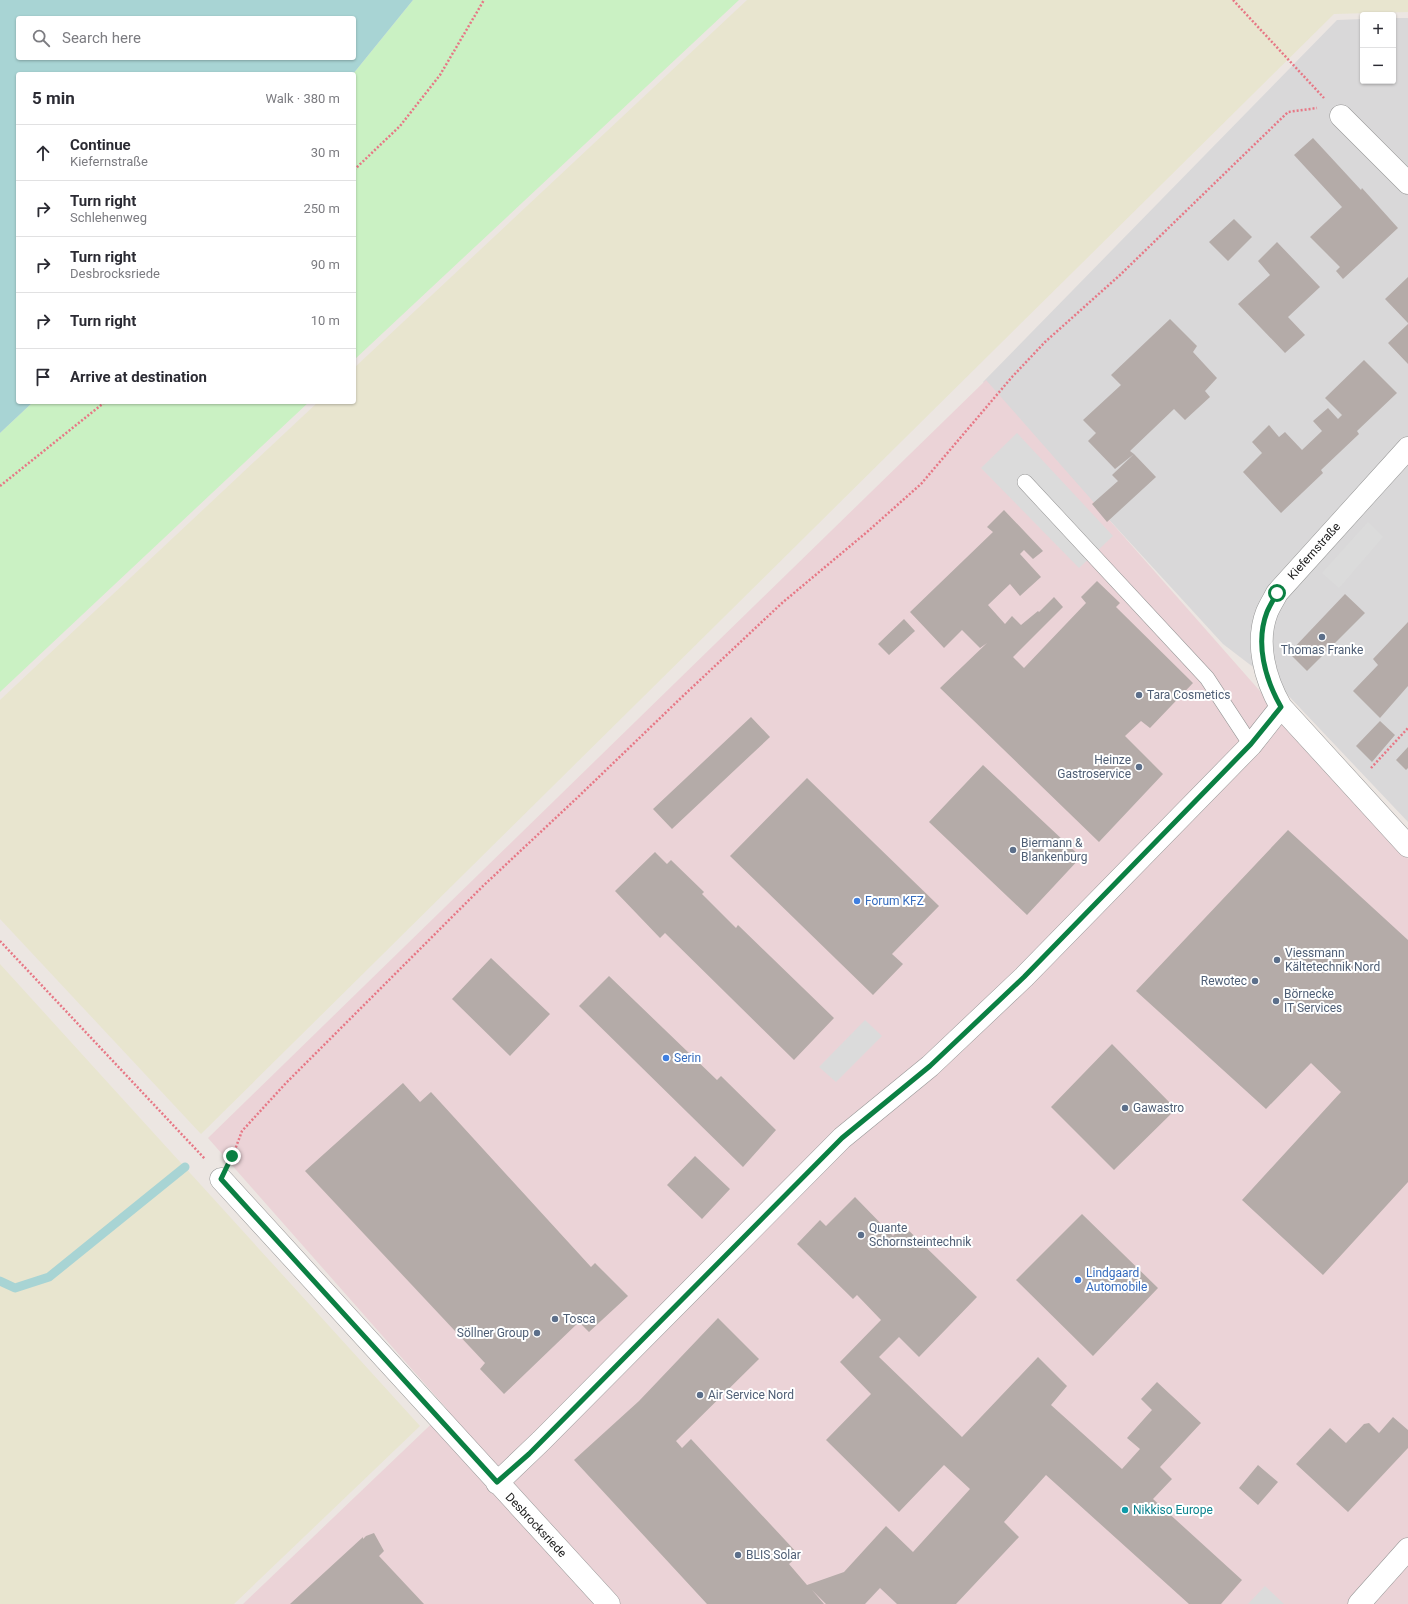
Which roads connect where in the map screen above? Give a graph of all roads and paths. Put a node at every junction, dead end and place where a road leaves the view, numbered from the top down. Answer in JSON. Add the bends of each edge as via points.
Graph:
{"nodes":[{"id":1,"x":484,"y":0,"type":"edge"},
{"id":2,"x":1234,"y":0,"type":"edge"},
{"id":3,"x":1336,"y":111,"type":"junction"},
{"id":4,"x":356,"y":168,"type":"edge"},
{"id":5,"x":1408,"y":183,"type":"edge"},
{"id":6,"x":102,"y":404,"type":"edge"},
{"id":7,"x":1408,"y":448,"type":"edge"},
{"id":8,"x":1025,"y":482,"type":"dead end"},
{"id":9,"x":0,"y":486,"type":"edge"},
{"id":10,"x":1281,"y":707,"type":"junction"},
{"id":11,"x":1408,"y":728,"type":"edge"},
{"id":12,"x":1251,"y":744,"type":"junction"},
{"id":13,"x":1352,"y":786,"type":"junction"},
{"id":14,"x":1408,"y":846,"type":"edge"},
{"id":15,"x":0,"y":941,"type":"edge"},
{"id":16,"x":221,"y":1179,"type":"junction"},
{"id":17,"x":497,"y":1482,"type":"junction"},
{"id":18,"x":1408,"y":1549,"type":"edge"},
{"id":19,"x":610,"y":1604,"type":"edge"},
{"id":20,"x":1359,"y":1604,"type":"edge"}],
"edges":[{"from":1,"to":4,"type":"path","via":[[440,76],[400,126]]},
{"from":2,"to":3,"type":"path"},
{"from":3,"to":5,"type":"street"},
{"from":3,"to":16,"type":"path","via":[[1288,112],[1120,276],[1045,342],[921,484],[782,603],[683,696],[483,886],[286,1083],[242,1131]]},
{"from":6,"to":9,"type":"path"},
{"from":7,"to":10,"type":"street","name":"Kiefernstraße","via":[[1277,593],[1267,613],[1262,633],[1265,672]]},
{"from":8,"to":12,"type":"lane","via":[[1207,678]]},
{"from":10,"to":12,"type":"street"},
{"from":10,"to":13,"type":"street","name":"Kiefernstraße"},
{"from":11,"to":13,"type":"path"},
{"from":12,"to":17,"type":"street","via":[[1024,977],[930,1066],[842,1138],[533,1450]]},
{"from":13,"to":14,"type":"street","name":"Kiefernstraße"},
{"from":15,"to":16,"type":"path","via":[[198,1150]]},
{"from":16,"to":17,"type":"street","name":"Desbrocksriede"},
{"from":17,"to":19,"type":"street","name":"Desbrocksriede"},
{"from":18,"to":20,"type":"street"}]}
